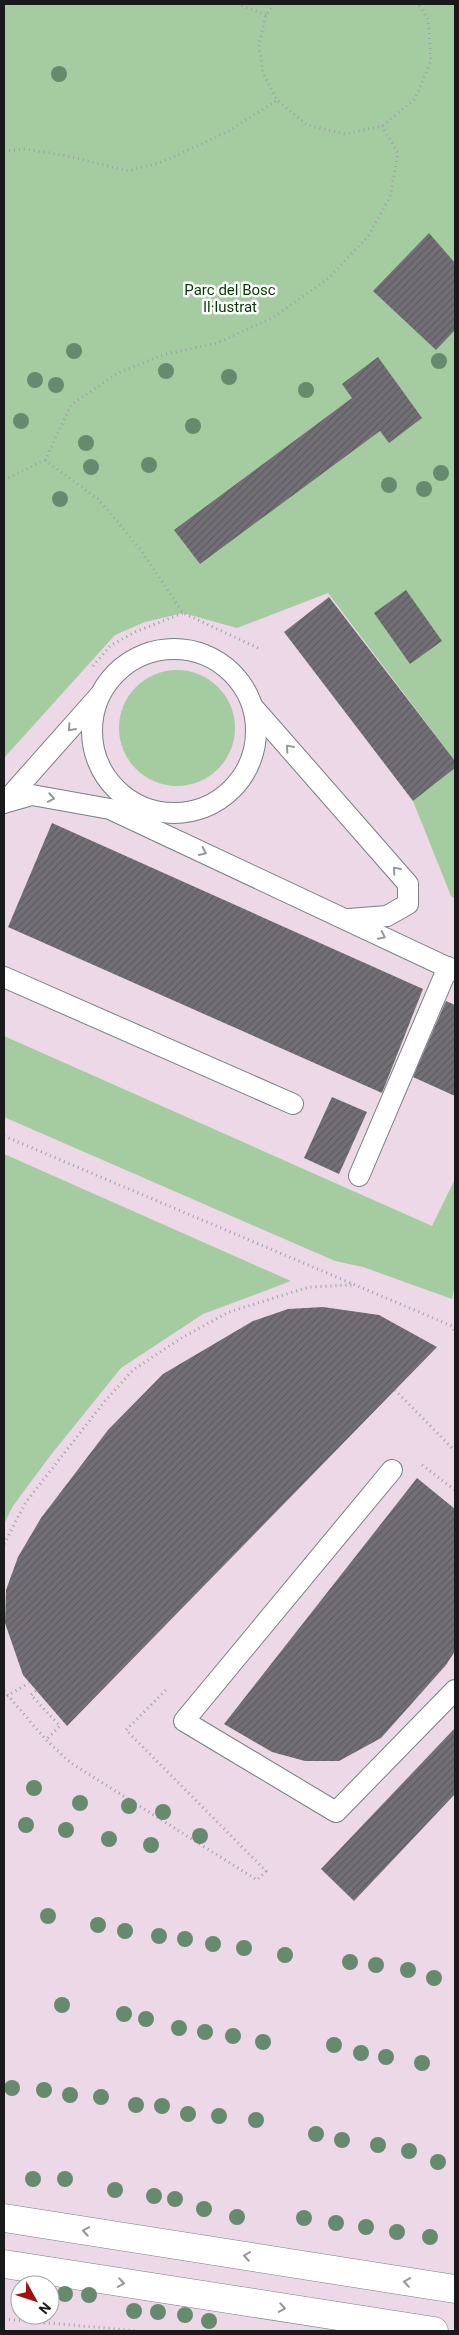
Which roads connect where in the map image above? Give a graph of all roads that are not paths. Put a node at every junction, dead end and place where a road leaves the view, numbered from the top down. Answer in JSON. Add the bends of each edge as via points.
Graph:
{"nodes":[{"id":1,"x":104,"y":691,"type":"junction"},
{"id":2,"x":253,"y":706,"type":"junction"},
{"id":3,"x":4,"y":803,"type":"edge"},
{"id":4,"x":349,"y":920,"type":"junction"},
{"id":5,"x":452,"y":969,"type":"edge"},
{"id":6,"x":4,"y":977,"type":"edge"},
{"id":7,"x":293,"y":1104,"type":"dead end"},
{"id":8,"x":359,"y":1176,"type":"dead end"},
{"id":9,"x":392,"y":1470,"type":"dead end"},
{"id":10,"x":455,"y":1690,"type":"edge"},
{"id":11,"x":4,"y":2218,"type":"edge"},
{"id":12,"x":4,"y":2264,"type":"edge"},
{"id":13,"x":455,"y":2289,"type":"edge"},
{"id":14,"x":434,"y":2331,"type":"edge"}],
"edges":[{"from":1,"to":2,"type":"lane","via":[[123,667],[149,653],[177,649],[200,653],[227,668],[242,683]]},
{"from":1,"to":2,"type":"lane","via":[[95,710],[93,743],[98,763],[111,785],[130,802],[157,812],[180,814],[211,805],[242,778],[255,750],[257,724]]},
{"from":1,"to":3,"type":"lane","one_way":true},
{"from":4,"to":2,"type":"lane","one_way":true,"via":[[388,916],[408,904],[408,884]]},
{"from":3,"to":4,"type":"lane","one_way":true,"via":[[32,795],[110,808]]},
{"from":4,"to":5,"type":"lane","one_way":true},
{"from":5,"to":8,"type":"lane"},
{"from":6,"to":7,"type":"lane"},
{"from":9,"to":10,"type":"lane","via":[[184,1721],[336,1812]]},
{"from":13,"to":11,"type":"street","one_way":true},
{"from":12,"to":14,"type":"street","one_way":true}]}
